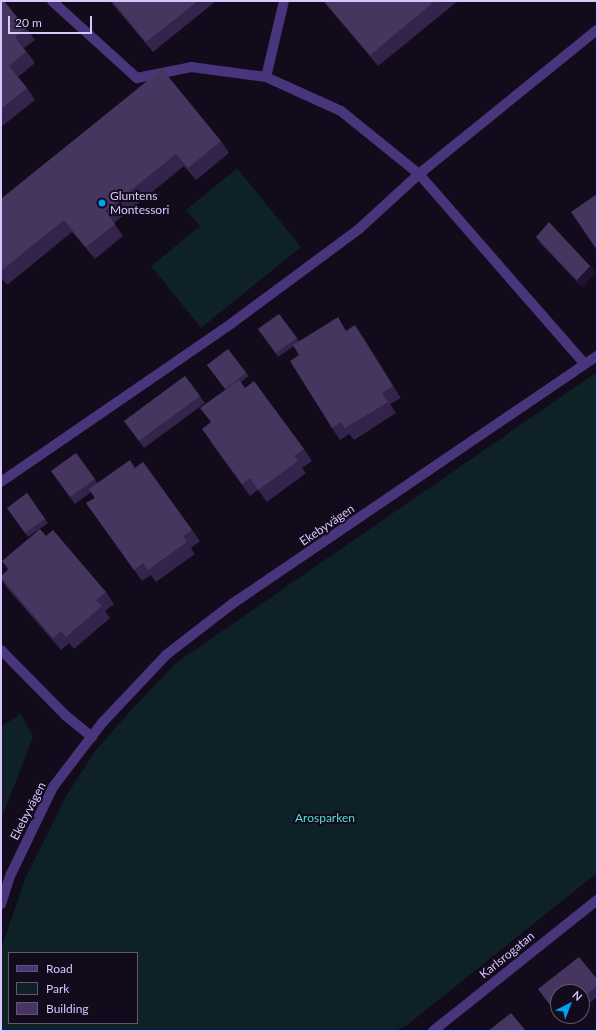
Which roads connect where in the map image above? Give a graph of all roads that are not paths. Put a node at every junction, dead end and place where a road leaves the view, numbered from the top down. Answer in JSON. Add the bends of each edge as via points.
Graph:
{"nodes":[{"id":1,"x":52,"y":1,"type":"edge"},
{"id":2,"x":284,"y":1,"type":"edge"},
{"id":3,"x":597,"y":30,"type":"edge"},
{"id":4,"x":266,"y":77,"type":"junction"},
{"id":5,"x":419,"y":174,"type":"junction"},
{"id":6,"x":597,"y":356,"type":"edge"},
{"id":7,"x":585,"y":364,"type":"junction"},
{"id":8,"x":1,"y":482,"type":"edge"},
{"id":9,"x":1,"y":650,"type":"edge"},
{"id":10,"x":92,"y":737,"type":"junction"},
{"id":11,"x":597,"y":900,"type":"edge"},
{"id":12,"x":1,"y":904,"type":"edge"},
{"id":13,"x":433,"y":1031,"type":"edge"}],
"edges":[{"from":1,"to":4,"type":"street","via":[[137,78],[191,67]]},
{"from":2,"to":4,"type":"street"},
{"from":3,"to":5,"type":"street"},
{"from":4,"to":5,"type":"street","via":[[341,111]]},
{"from":5,"to":7,"type":"street"},
{"from":5,"to":8,"type":"street","via":[[359,229],[238,318]]},
{"from":6,"to":7,"type":"street","name":"Ekebyvägen"},
{"from":7,"to":10,"type":"street","name":"Ekebyvägen","via":[[232,604],[166,655]]},
{"from":9,"to":10,"type":"street","via":[[65,715]]},
{"from":10,"to":12,"type":"street","name":"Ekebyvägen","via":[[53,787],[11,874]]},
{"from":11,"to":13,"type":"street","name":"Karlsrogatan"}]}
